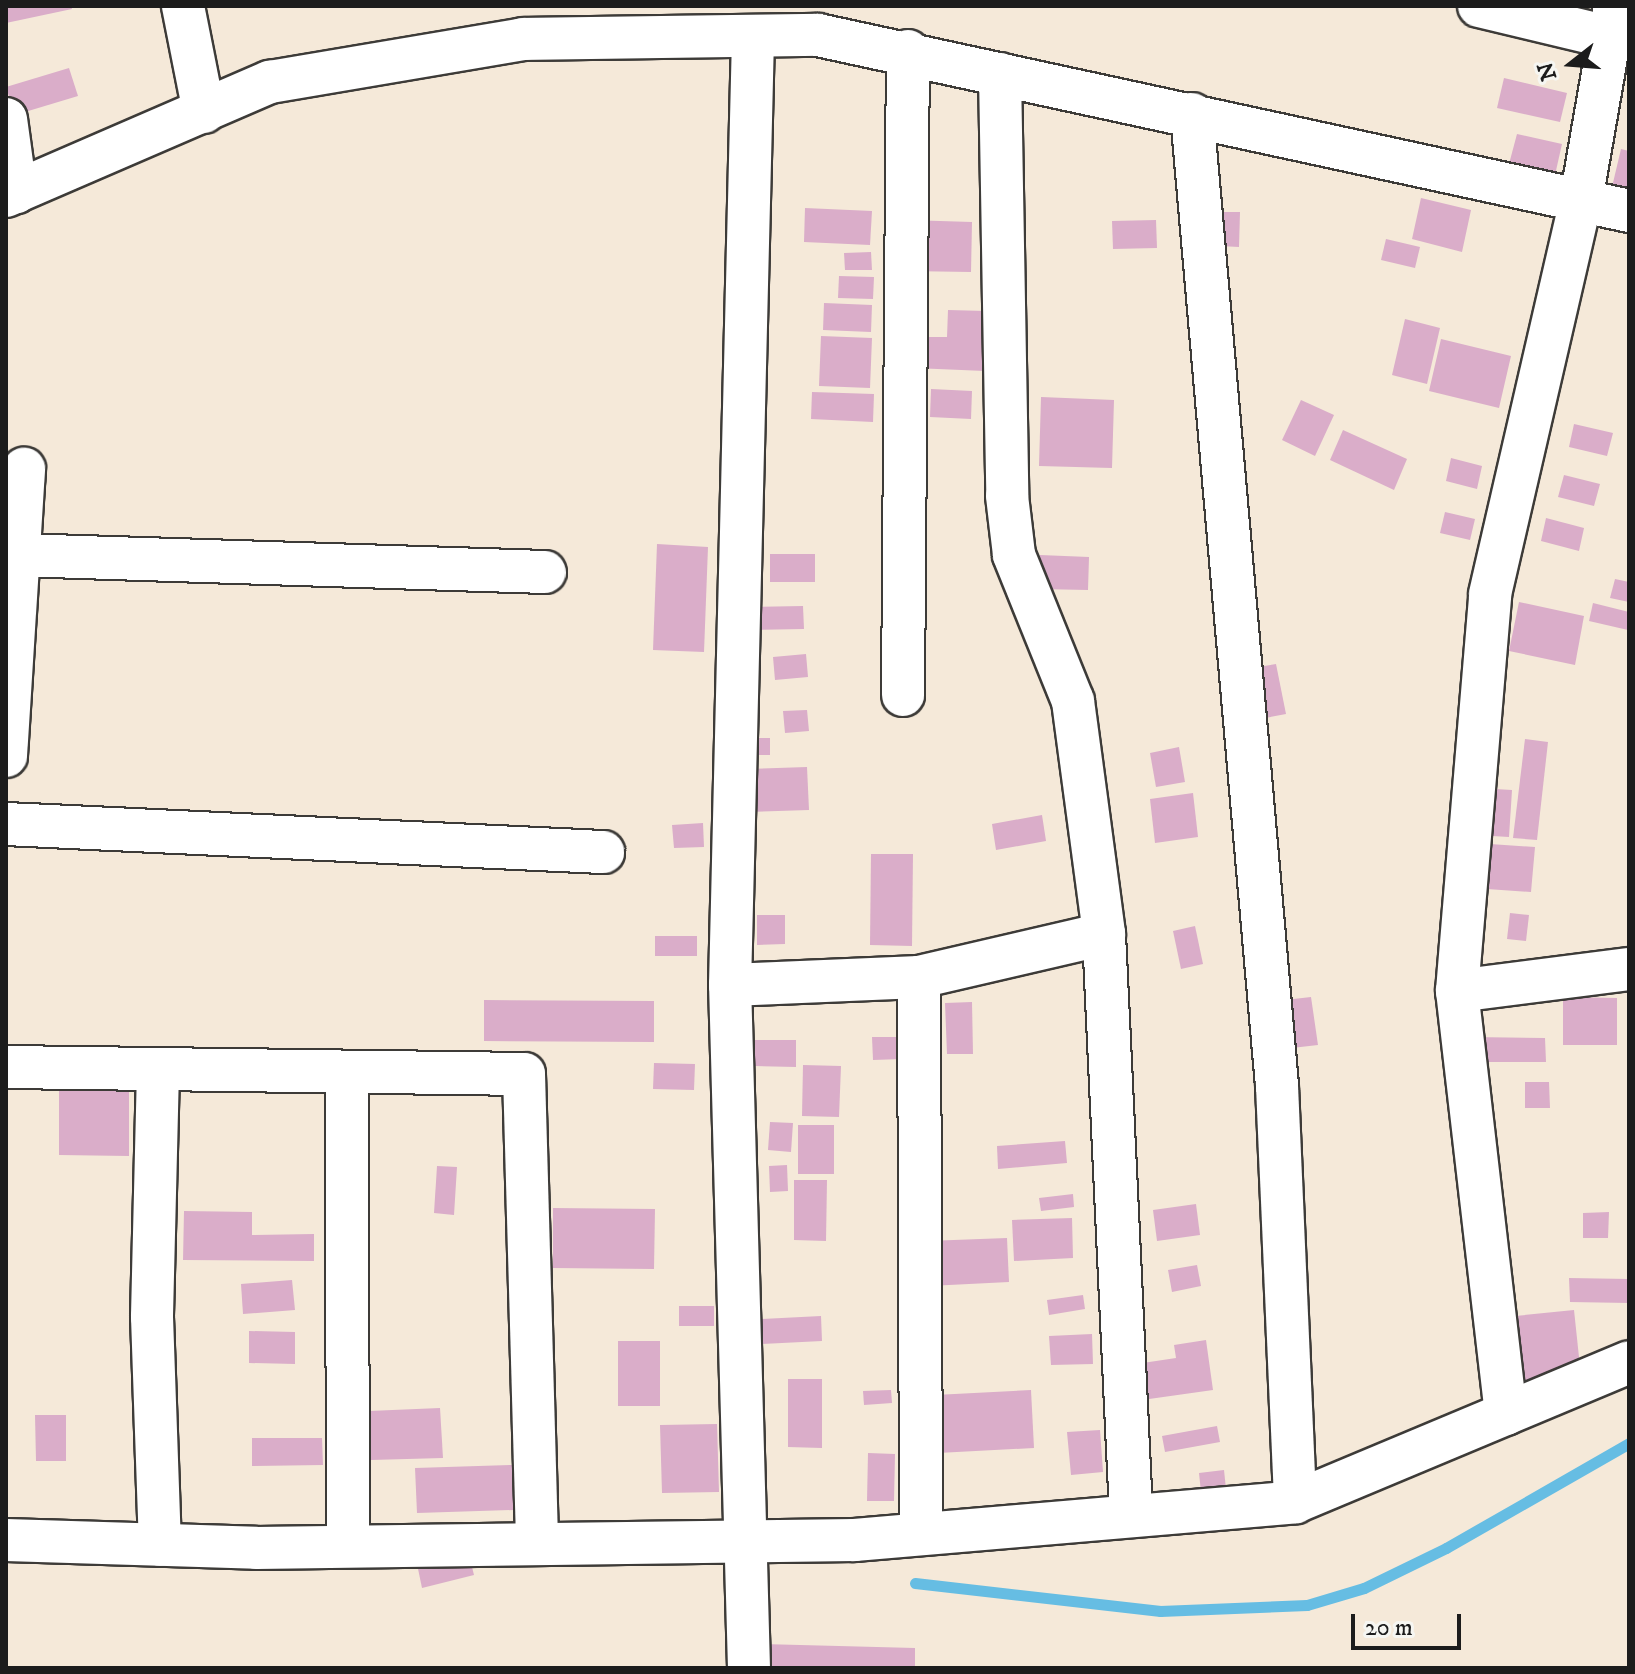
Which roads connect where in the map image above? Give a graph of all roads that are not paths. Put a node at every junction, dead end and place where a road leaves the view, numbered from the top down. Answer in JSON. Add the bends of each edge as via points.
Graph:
{"nodes":[{"id":1,"x":183,"y":6,"type":"edge"},
{"id":2,"x":1479,"y":6,"type":"edge"},
{"id":3,"x":819,"y":20,"type":"edge"},
{"id":4,"x":1611,"y":22,"type":"edge"},
{"id":5,"x":753,"y":36,"type":"junction"},
{"id":6,"x":908,"y":51,"type":"junction"},
{"id":7,"x":1000,"y":74,"type":"junction"},
{"id":8,"x":204,"y":112,"type":"junction"},
{"id":9,"x":1192,"y":114,"type":"junction"},
{"id":10,"x":6,"y":119,"type":"edge"},
{"id":11,"x":11,"y":194,"type":"edge"},
{"id":12,"x":1581,"y":200,"type":"junction"},
{"id":13,"x":1629,"y":211,"type":"edge"},
{"id":14,"x":24,"y":469,"type":"dead end"},
{"id":15,"x":19,"y":555,"type":"junction"},
{"id":16,"x":545,"y":572,"type":"dead end"},
{"id":17,"x":903,"y":695,"type":"dead end"},
{"id":18,"x":6,"y":756,"type":"edge"},
{"id":19,"x":6,"y":824,"type":"edge"},
{"id":20,"x":603,"y":852,"type":"dead end"},
{"id":21,"x":1104,"y":934,"type":"junction"},
{"id":22,"x":1629,"y":969,"type":"edge"},
{"id":23,"x":919,"y":977,"type":"junction"},
{"id":24,"x":730,"y":985,"type":"junction"},
{"id":25,"x":1457,"y":991,"type":"junction"},
{"id":26,"x":6,"y":1067,"type":"edge"},
{"id":27,"x":158,"y":1070,"type":"junction"},
{"id":28,"x":347,"y":1072,"type":"junction"},
{"id":29,"x":1629,"y":1362,"type":"edge"},
{"id":30,"x":1506,"y":1414,"type":"junction"},
{"id":31,"x":1295,"y":1502,"type":"junction"},
{"id":32,"x":1131,"y":1513,"type":"junction"},
{"id":33,"x":921,"y":1534,"type":"junction"},
{"id":34,"x":6,"y":1540,"type":"edge"},
{"id":35,"x":749,"y":1540,"type":"junction"},
{"id":36,"x":537,"y":1544,"type":"junction"},
{"id":37,"x":160,"y":1545,"type":"junction"},
{"id":38,"x":348,"y":1546,"type":"junction"},
{"id":39,"x":749,"y":1668,"type":"edge"}],
"edges":[{"from":1,"to":8,"type":"street"},
{"from":2,"to":4,"type":"street"},
{"from":3,"to":5,"type":"street"},
{"from":3,"to":6,"type":"street"},
{"from":4,"to":12,"type":"street"},
{"from":5,"to":8,"type":"street","via":[[523,39],[270,82]]},
{"from":5,"to":24,"type":"street"},
{"from":6,"to":7,"type":"street"},
{"from":6,"to":17,"type":"street"},
{"from":7,"to":9,"type":"street"},
{"from":7,"to":21,"type":"street","via":[[1012,540],[1073,701]]},
{"from":8,"to":11,"type":"street"},
{"from":9,"to":12,"type":"street"},
{"from":9,"to":31,"type":"street","via":[[1277,1086]]},
{"from":10,"to":11,"type":"street"},
{"from":12,"to":13,"type":"street"},
{"from":12,"to":25,"type":"street","via":[[1490,594]]},
{"from":14,"to":15,"type":"street"},
{"from":15,"to":16,"type":"street"},
{"from":15,"to":18,"type":"street"},
{"from":19,"to":20,"type":"street"},
{"from":21,"to":23,"type":"street"},
{"from":21,"to":32,"type":"street"},
{"from":22,"to":25,"type":"street"},
{"from":23,"to":24,"type":"street"},
{"from":23,"to":33,"type":"street"},
{"from":24,"to":35,"type":"street"},
{"from":25,"to":30,"type":"street"},
{"from":26,"to":27,"type":"street"},
{"from":27,"to":28,"type":"street"},
{"from":27,"to":37,"type":"street","via":[[152,1317]]},
{"from":28,"to":36,"type":"street","via":[[524,1074]]},
{"from":28,"to":38,"type":"street"},
{"from":29,"to":30,"type":"street"},
{"from":30,"to":31,"type":"street"},
{"from":31,"to":32,"type":"street"},
{"from":32,"to":33,"type":"street"},
{"from":33,"to":35,"type":"street"},
{"from":34,"to":37,"type":"street"},
{"from":35,"to":36,"type":"street"},
{"from":35,"to":39,"type":"street"},
{"from":36,"to":38,"type":"street"},
{"from":37,"to":38,"type":"street"}]}
